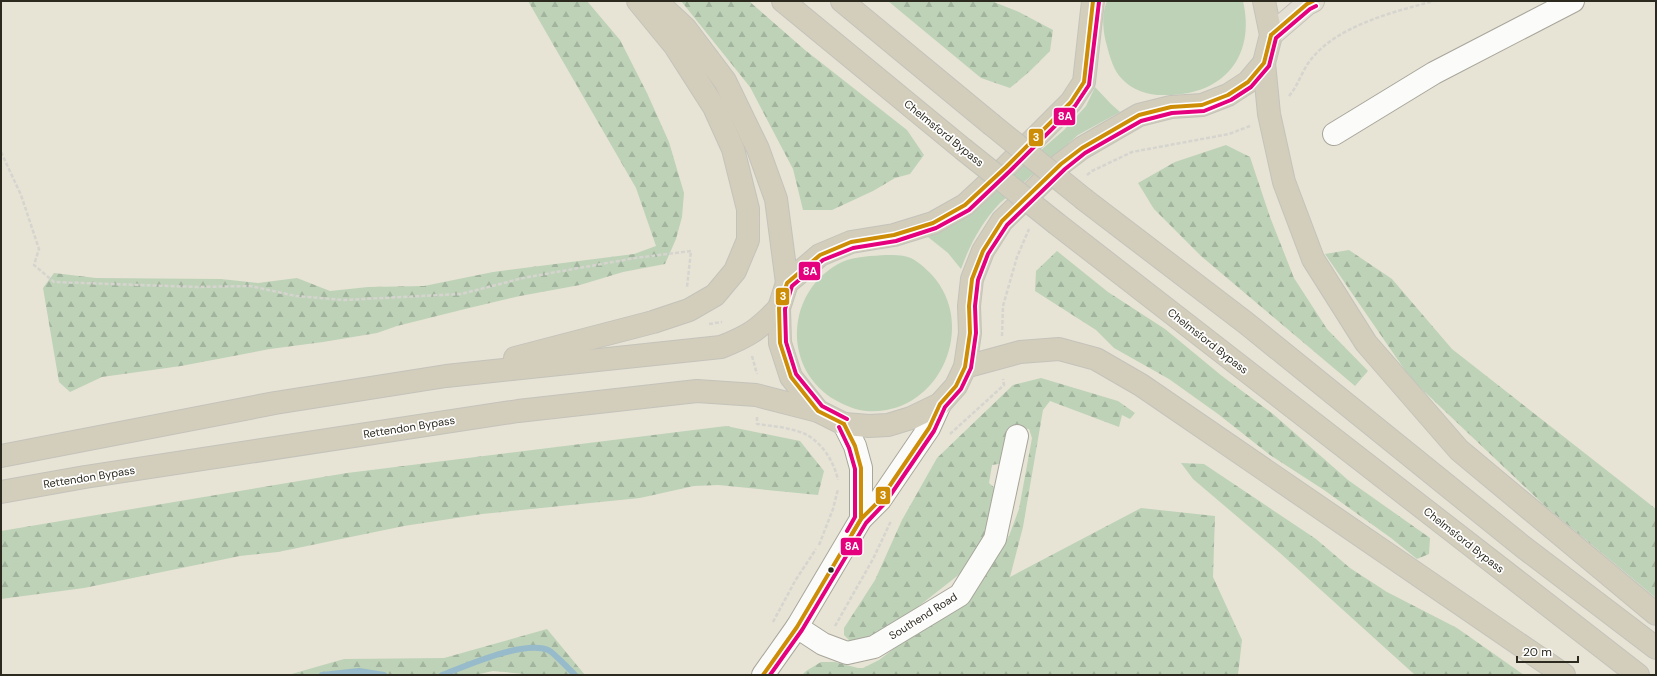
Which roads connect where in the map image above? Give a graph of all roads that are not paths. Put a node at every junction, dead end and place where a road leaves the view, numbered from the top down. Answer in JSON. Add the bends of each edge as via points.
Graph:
{"nodes":[{"id":1,"x":638,"y":1,"type":"edge"},
{"id":2,"x":656,"y":1,"type":"edge"},
{"id":3,"x":783,"y":1,"type":"edge"},
{"id":4,"x":842,"y":1,"type":"edge"},
{"id":5,"x":1093,"y":1,"type":"edge"},
{"id":6,"x":1264,"y":1,"type":"edge"},
{"id":7,"x":1313,"y":1,"type":"edge"},
{"id":8,"x":1573,"y":1,"type":"edge"},
{"id":9,"x":1271,"y":35,"type":"junction"},
{"id":10,"x":1264,"y":63,"type":"junction"},
{"id":11,"x":1334,"y":134,"type":"dead end"},
{"id":12,"x":787,"y":283,"type":"junction"},
{"id":13,"x":779,"y":308,"type":"junction"},
{"id":14,"x":965,"y":367,"type":"junction"},
{"id":15,"x":446,"y":376,"type":"junction"},
{"id":16,"x":940,"y":404,"type":"junction"},
{"id":17,"x":818,"y":411,"type":"junction"},
{"id":18,"x":844,"y":424,"type":"junction"},
{"id":19,"x":1017,"y":436,"type":"dead end"},
{"id":20,"x":1,"y":456,"type":"edge"},
{"id":21,"x":1,"y":492,"type":"edge"},
{"id":22,"x":861,"y":519,"type":"junction"},
{"id":23,"x":1656,"y":614,"type":"edge"},
{"id":24,"x":797,"y":627,"type":"junction"},
{"id":25,"x":1656,"y":648,"type":"edge"},
{"id":26,"x":763,"y":675,"type":"edge"},
{"id":27,"x":1564,"y":675,"type":"edge"},
{"id":28,"x":1638,"y":675,"type":"edge"}],
"edges":[{"from":1,"to":15,"type":"highway","via":[[675,46],[714,107],[733,149],[748,209],[748,240],[735,272],[715,295],[689,310],[653,322]]},
{"from":2,"to":12,"type":"highway","via":[[685,28],[725,81],[758,149],[776,199]]},
{"from":3,"to":28,"type":"highway","name":"Chelmsford Bypass","bridge":true,"via":[[1057,224]]},
{"from":4,"to":25,"type":"highway","bridge":true,"via":[[1084,200],[1246,323],[1522,546]]},
{"from":5,"to":12,"type":"highway","via":[[1084,82],[1071,102],[965,205],[933,223],[894,235],[851,242],[826,252]]},
{"from":6,"to":9,"type":"highway"},
{"from":7,"to":9,"type":"main road"},
{"from":8,"to":11,"type":"street","via":[[1434,73]]},
{"from":9,"to":10,"type":"highway"},
{"from":10,"to":14,"type":"highway","via":[[1248,82],[1228,95],[1202,105],[1171,107],[1139,115],[1088,144],[1061,164],[1002,221],[983,251],[972,279],[970,333]]},
{"from":10,"to":23,"type":"highway","via":[[1269,114],[1284,182],[1313,259],[1366,343],[1460,450]]},
{"from":12,"to":13,"type":"highway"},
{"from":13,"to":15,"type":"highway","via":[[762,326],[744,338],[721,347]]},
{"from":13,"to":17,"type":"highway","via":[[780,343],[791,378]]},
{"from":14,"to":16,"type":"highway","via":[[956,386]]},
{"from":14,"to":27,"type":"highway","via":[[1020,352],[1058,349],[1096,359],[1141,385]]},
{"from":15,"to":20,"type":"highway","via":[[275,403]]},
{"from":16,"to":18,"type":"highway","via":[[911,418],[888,425]]},
{"from":16,"to":22,"type":"street","via":[[929,428],[885,494]]},
{"from":17,"to":18,"type":"highway"},
{"from":17,"to":21,"type":"highway","name":"Rettendon Bypass","via":[[756,395],[698,391],[518,411]]},
{"from":18,"to":22,"type":"street","via":[[855,446],[861,468]]},
{"from":19,"to":24,"type":"street","name":"Southend Road","via":[[995,539],[960,595],[874,647],[847,653],[823,644]]},
{"from":22,"to":24,"type":"street"},
{"from":24,"to":26,"type":"street"}]}
